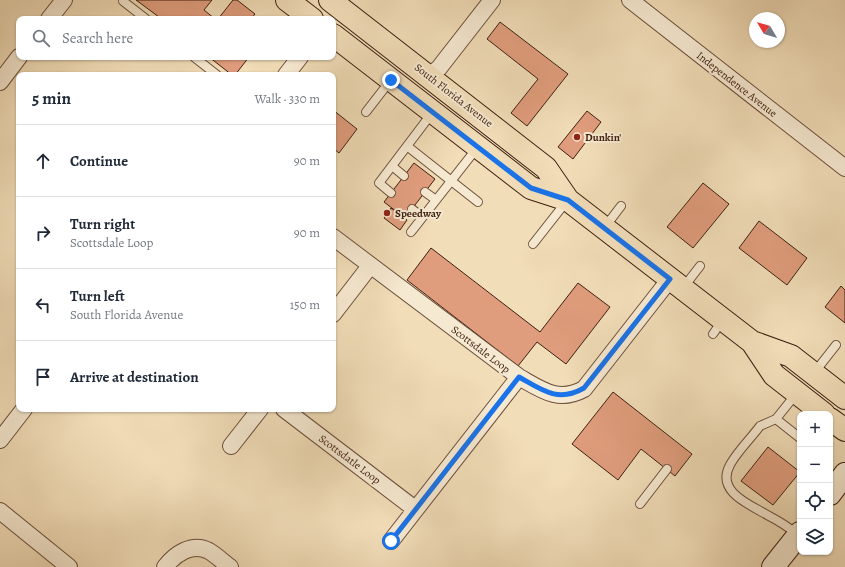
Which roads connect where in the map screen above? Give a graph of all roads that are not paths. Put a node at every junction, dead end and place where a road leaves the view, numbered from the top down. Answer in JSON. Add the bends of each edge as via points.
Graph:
{"nodes":[{"id":1,"x":64,"y":0,"type":"edge"},
{"id":2,"x":287,"y":0,"type":"edge"},
{"id":3,"x":330,"y":0,"type":"edge"},
{"id":4,"x":492,"y":0,"type":"edge"},
{"id":5,"x":630,"y":0,"type":"edge"},
{"id":6,"x":123,"y":1,"type":"edge"},
{"id":7,"x":51,"y":16,"type":"edge"},
{"id":8,"x":142,"y":16,"type":"edge"},
{"id":9,"x":308,"y":16,"type":"edge"},
{"id":10,"x":336,"y":37,"type":"edge"},
{"id":11,"x":357,"y":54,"type":"junction"},
{"id":12,"x":18,"y":60,"type":"edge"},
{"id":13,"x":198,"y":60,"type":"edge"},
{"id":14,"x":298,"y":60,"type":"edge"},
{"id":15,"x":213,"y":72,"type":"edge"},
{"id":16,"x":288,"y":72,"type":"edge"},
{"id":17,"x":429,"y":76,"type":"junction"},
{"id":18,"x":391,"y":80,"type":"junction"},
{"id":19,"x":0,"y":82,"type":"edge"},
{"id":20,"x":366,"y":112,"type":"dead end"},
{"id":21,"x":433,"y":113,"type":"junction"},
{"id":22,"x":407,"y":146,"type":"junction"},
{"id":23,"x":477,"y":147,"type":"junction"},
{"id":24,"x":392,"y":166,"type":"junction"},
{"id":25,"x":845,"y":168,"type":"edge"},
{"id":26,"x":404,"y":176,"type":"dead end"},
{"id":27,"x":451,"y":180,"type":"junction"},
{"id":28,"x":425,"y":192,"type":"dead end"},
{"id":29,"x":391,"y":193,"type":"dead end"},
{"id":30,"x":436,"y":200,"type":"junction"},
{"id":31,"x":568,"y":200,"type":"junction"},
{"id":32,"x":478,"y":202,"type":"dead end"},
{"id":33,"x":621,"y":206,"type":"dead end"},
{"id":34,"x":412,"y":209,"type":"dead end"},
{"id":35,"x":422,"y":217,"type":"junction"},
{"id":36,"x":604,"y":228,"type":"junction"},
{"id":37,"x":410,"y":232,"type":"dead end"},
{"id":38,"x":336,"y":239,"type":"edge"},
{"id":39,"x":533,"y":244,"type":"dead end"},
{"id":40,"x":370,"y":266,"type":"junction"},
{"id":41,"x":700,"y":266,"type":"dead end"},
{"id":42,"x":676,"y":284,"type":"junction"},
{"id":43,"x":336,"y":310,"type":"edge"},
{"id":44,"x":752,"y":342,"type":"junction"},
{"id":45,"x":836,"y":345,"type":"dead end"},
{"id":46,"x":813,"y":374,"type":"junction"},
{"id":47,"x":519,"y":377,"type":"junction"},
{"id":48,"x":796,"y":393,"type":"junction"},
{"id":49,"x":845,"y":398,"type":"edge"},
{"id":50,"x":820,"y":411,"type":"edge"},
{"id":51,"x":22,"y":412,"type":"edge"},
{"id":52,"x":258,"y":412,"type":"edge"},
{"id":53,"x":288,"y":412,"type":"edge"},
{"id":54,"x":776,"y":419,"type":"junction"},
{"id":55,"x":833,"y":421,"type":"edge"},
{"id":56,"x":845,"y":430,"type":"edge"},
{"id":57,"x":797,"y":436,"type":"edge"},
{"id":58,"x":0,"y":440,"type":"edge"},
{"id":59,"x":231,"y":446,"type":"dead end"},
{"id":60,"x":667,"y":469,"type":"dead end"},
{"id":61,"x":640,"y":504,"type":"dead end"},
{"id":62,"x":415,"y":509,"type":"junction"},
{"id":63,"x":0,"y":511,"type":"edge"},
{"id":64,"x":797,"y":533,"type":"edge"},
{"id":65,"x":797,"y":537,"type":"edge"},
{"id":66,"x":391,"y":541,"type":"dead end"},
{"id":67,"x":69,"y":567,"type":"edge"},
{"id":68,"x":165,"y":567,"type":"edge"},
{"id":69,"x":230,"y":567,"type":"edge"},
{"id":70,"x":773,"y":567,"type":"edge"}],
"edges":[{"from":1,"to":7,"type":"street"},
{"from":2,"to":9,"type":"main road"},
{"from":3,"to":17,"type":"main road","name":"South Florida Avenue"},
{"from":4,"to":17,"type":"street","via":[[439,68]]},
{"from":5,"to":25,"type":"street","name":"Independence Avenue"},
{"from":6,"to":8,"type":"lane"},
{"from":10,"to":11,"type":"main road","name":"South Florida Avenue"},
{"from":11,"to":17,"type":"main road","via":[[389,63],[410,76]]},
{"from":11,"to":18,"type":"main road","name":"South Florida Avenue"},
{"from":12,"to":19,"type":"street"},
{"from":13,"to":15,"type":"lane"},
{"from":14,"to":16,"type":"street"},
{"from":17,"to":31,"type":"main road","name":"South Florida Avenue","via":[[546,168]]},
{"from":18,"to":20,"type":"lane"},
{"from":18,"to":21,"type":"main road","name":"South Florida Avenue"},
{"from":21,"to":22,"type":"lane"},
{"from":21,"to":23,"type":"main road","name":"South Florida Avenue"},
{"from":22,"to":24,"type":"lane"},
{"from":22,"to":27,"type":"lane"},
{"from":23,"to":27,"type":"lane"},
{"from":23,"to":31,"type":"main road","name":"South Florida Avenue","via":[[531,188]]},
{"from":24,"to":26,"type":"lane"},
{"from":24,"to":29,"type":"lane","via":[[379,183]]},
{"from":27,"to":30,"type":"lane"},
{"from":27,"to":32,"type":"lane"},
{"from":28,"to":30,"type":"lane"},
{"from":30,"to":35,"type":"lane"},
{"from":31,"to":36,"type":"main road","name":"South Florida Avenue"},
{"from":31,"to":39,"type":"lane"},
{"from":33,"to":36,"type":"lane"},
{"from":34,"to":35,"type":"lane"},
{"from":35,"to":37,"type":"lane"},
{"from":36,"to":42,"type":"main road","name":"South Florida Avenue"},
{"from":38,"to":40,"type":"street","name":"Scottsdale Loop"},
{"from":40,"to":43,"type":"street"},
{"from":40,"to":47,"type":"street","name":"Scottsdale Loop"},
{"from":41,"to":42,"type":"lane"},
{"from":42,"to":44,"type":"main road","name":"South Florida Avenue","via":[[718,327]]},
{"from":42,"to":47,"type":"street","name":"Scottsdale Loop","via":[[584,388],[575,394],[557,396]]},
{"from":44,"to":46,"type":"main road","name":"South Florida Avenue","via":[[791,356]]},
{"from":44,"to":48,"type":"main road","name":"South Florida Avenue","via":[[774,376]]},
{"from":45,"to":46,"type":"lane"},
{"from":46,"to":49,"type":"main road","name":"South Florida Avenue"},
{"from":47,"to":62,"type":"street"},
{"from":48,"to":50,"type":"main road","name":"South Florida Avenue"},
{"from":48,"to":54,"type":"lane"},
{"from":51,"to":58,"type":"street"},
{"from":52,"to":59,"type":"street"},
{"from":53,"to":62,"type":"street","name":"Scottsdatle Loop"},
{"from":54,"to":57,"type":"lane"},
{"from":54,"to":64,"type":"lane","via":[[760,426],[730,464],[726,474],[728,487],[738,498]]},
{"from":55,"to":56,"type":"main road"},
{"from":60,"to":61,"type":"lane"},
{"from":62,"to":66,"type":"street"},
{"from":63,"to":67,"type":"street"},
{"from":65,"to":70,"type":"street"},
{"from":68,"to":69,"type":"street","via":[[175,556],[191,548],[209,551]]}]}
